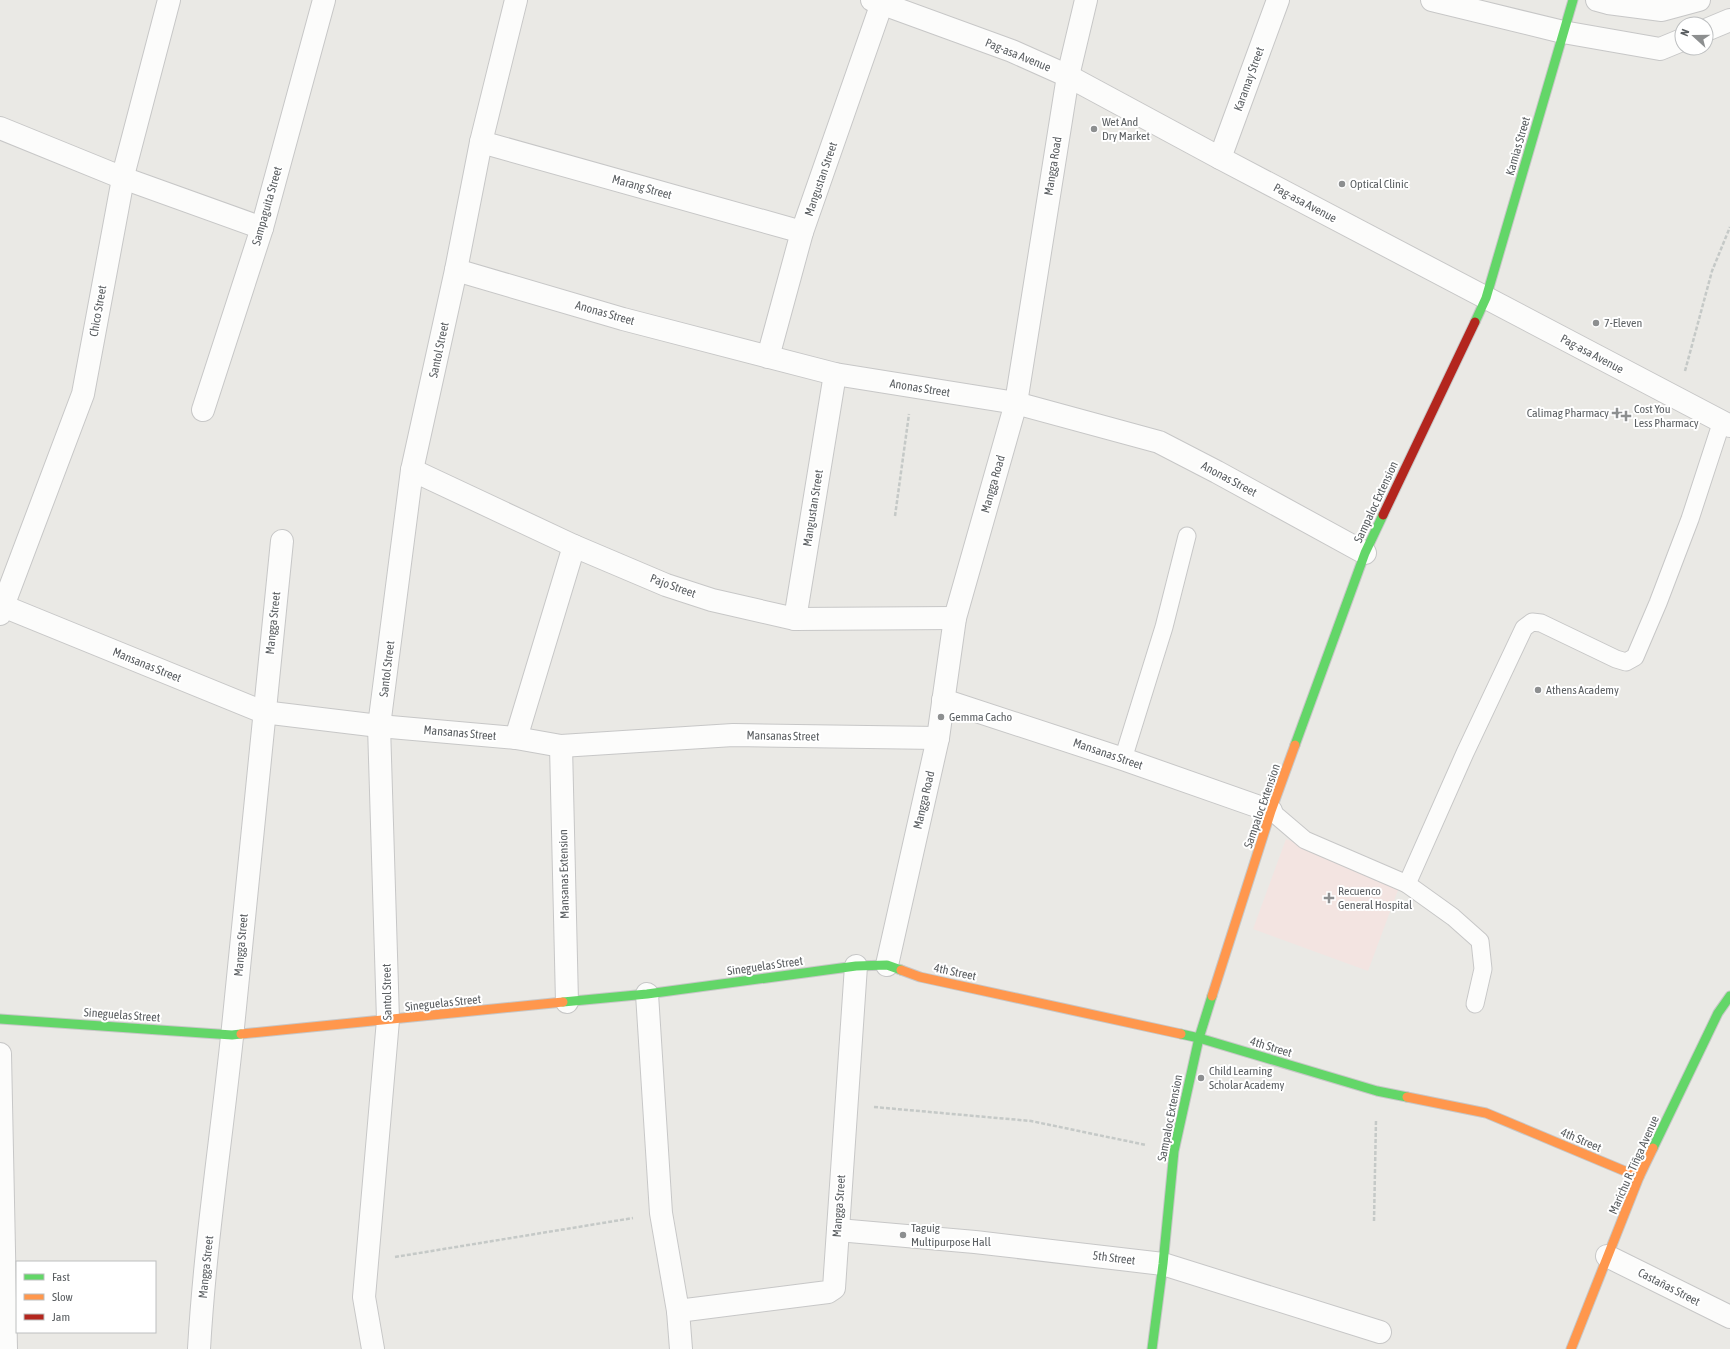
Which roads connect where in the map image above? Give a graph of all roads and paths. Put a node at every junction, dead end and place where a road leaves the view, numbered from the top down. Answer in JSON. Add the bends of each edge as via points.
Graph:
{"nodes":[{"id":1,"x":168,"y":0,"type":"edge"},
{"id":2,"x":324,"y":0,"type":"edge"},
{"id":3,"x":516,"y":0,"type":"edge"},
{"id":4,"x":1086,"y":0,"type":"edge"},
{"id":5,"x":1278,"y":0,"type":"edge"},
{"id":6,"x":1432,"y":0,"type":"edge"},
{"id":7,"x":1573,"y":0,"type":"edge"},
{"id":8,"x":1596,"y":0,"type":"edge"},
{"id":9,"x":1699,"y":0,"type":"edge"},
{"id":10,"x":879,"y":2,"type":"edge"},
{"id":11,"x":1730,"y":20,"type":"edge"},
{"id":12,"x":1714,"y":27,"type":"edge"},
{"id":13,"x":1563,"y":32,"type":"junction"},
{"id":14,"x":1674,"y":43,"type":"edge"},
{"id":15,"x":1068,"y":76,"type":"junction"},
{"id":16,"x":0,"y":128,"type":"edge"},
{"id":17,"x":481,"y":142,"type":"junction"},
{"id":18,"x":1220,"y":158,"type":"junction"},
{"id":19,"x":123,"y":178,"type":"junction"},
{"id":20,"x":1730,"y":227,"type":"edge"},
{"id":21,"x":262,"y":228,"type":"junction"},
{"id":22,"x":802,"y":232,"type":"junction"},
{"id":23,"x":456,"y":270,"type":"junction"},
{"id":24,"x":1486,"y":298,"type":"junction"},
{"id":25,"x":768,"y":357,"type":"junction"},
{"id":26,"x":835,"y":374,"type":"junction"},
{"id":27,"x":913,"y":388,"type":"junction"},
{"id":28,"x":1676,"y":398,"type":"junction"},
{"id":29,"x":1016,"y":403,"type":"junction"},
{"id":30,"x":203,"y":410,"type":"dead end"},
{"id":31,"x":1726,"y":424,"type":"edge"},
{"id":32,"x":412,"y":470,"type":"junction"},
{"id":33,"x":895,"y":516,"type":"dead end"},
{"id":34,"x":1187,"y":536,"type":"dead end"},
{"id":35,"x":282,"y":541,"type":"dead end"},
{"id":36,"x":574,"y":546,"type":"junction"},
{"id":37,"x":1365,"y":553,"type":"junction"},
{"id":38,"x":2,"y":610,"type":"edge"},
{"id":39,"x":795,"y":618,"type":"junction"},
{"id":40,"x":955,"y":618,"type":"junction"},
{"id":41,"x":944,"y":700,"type":"junction"},
{"id":42,"x":263,"y":712,"type":"junction"},
{"id":43,"x":379,"y":726,"type":"junction"},
{"id":44,"x":516,"y":738,"type":"junction"},
{"id":45,"x":938,"y":738,"type":"junction"},
{"id":46,"x":561,"y":746,"type":"junction"},
{"id":47,"x":1123,"y":759,"type":"junction"},
{"id":48,"x":1271,"y":811,"type":"junction"},
{"id":49,"x":1407,"y":884,"type":"junction"},
{"id":50,"x":887,"y":965,"type":"junction"},
{"id":51,"x":856,"y":966,"type":"junction"},
{"id":52,"x":647,"y":994,"type":"junction"},
{"id":53,"x":567,"y":1002,"type":"junction"},
{"id":54,"x":1475,"y":1004,"type":"dead end"},
{"id":55,"x":1726,"y":1010,"type":"edge"},
{"id":56,"x":0,"y":1019,"type":"edge"},
{"id":57,"x":388,"y":1020,"type":"junction"},
{"id":58,"x":232,"y":1035,"type":"junction"},
{"id":59,"x":1199,"y":1038,"type":"junction"},
{"id":60,"x":0,"y":1054,"type":"edge"},
{"id":61,"x":1377,"y":1091,"type":"junction"},
{"id":62,"x":846,"y":1104,"type":"junction"},
{"id":63,"x":1174,"y":1151,"type":"junction"},
{"id":64,"x":1639,"y":1177,"type":"junction"},
{"id":65,"x":661,"y":1213,"type":"junction"},
{"id":66,"x":1374,"y":1221,"type":"dead end"},
{"id":67,"x":838,"y":1230,"type":"junction"},
{"id":68,"x":1607,"y":1256,"type":"junction"},
{"id":69,"x":368,"y":1262,"type":"junction"},
{"id":70,"x":1163,"y":1264,"type":"junction"},
{"id":71,"x":678,"y":1311,"type":"junction"},
{"id":72,"x":1730,"y":1317,"type":"edge"},
{"id":73,"x":1380,"y":1332,"type":"dead end"},
{"id":74,"x":6,"y":1349,"type":"edge"},
{"id":75,"x":199,"y":1349,"type":"edge"},
{"id":76,"x":373,"y":1349,"type":"edge"},
{"id":77,"x":681,"y":1349,"type":"edge"},
{"id":78,"x":1152,"y":1349,"type":"edge"},
{"id":79,"x":1571,"y":1349,"type":"edge"}],
"edges":[{"from":1,"to":19,"type":"street","name":"Chico Street"},
{"from":2,"to":21,"type":"street","name":"Sampaguita Street"},
{"from":3,"to":17,"type":"street","name":"Santol Street"},
{"from":4,"to":15,"type":"street","name":"Mangga Road"},
{"from":5,"to":18,"type":"street","name":"Karamay Street"},
{"from":6,"to":13,"type":"street"},
{"from":7,"to":13,"type":"street","name":"Kamias Street"},
{"from":8,"to":9,"type":"street","via":[[1608,4],[1662,10]]},
{"from":10,"to":15,"type":"street","name":"Pag-asa Avenue","via":[[1012,51]]},
{"from":10,"to":22,"type":"street","name":"Mangustan Street"},
{"from":11,"to":12,"type":"street"},
{"from":13,"to":14,"type":"street","via":[[1660,49]]},
{"from":13,"to":24,"type":"street","name":"Kamias Street"},
{"from":15,"to":18,"type":"street","name":"Pag-asa Avenue"},
{"from":15,"to":29,"type":"street","name":"Mangga Road"},
{"from":16,"to":19,"type":"street"},
{"from":17,"to":22,"type":"street","name":"Marang Street"},
{"from":17,"to":23,"type":"street","name":"Santol Street"},
{"from":18,"to":24,"type":"street","name":"Pag-asa Avenue"},
{"from":19,"to":21,"type":"street"},
{"from":19,"to":38,"type":"street","name":"Chico Street","via":[[83,394]]},
{"from":20,"to":28,"type":"path","via":[[1712,271]]},
{"from":21,"to":30,"type":"street","name":"Sampaguita Street"},
{"from":22,"to":25,"type":"street","name":"Mangustan Street"},
{"from":23,"to":25,"type":"street","name":"Anonas Street","via":[[623,319]]},
{"from":23,"to":32,"type":"street","name":"Santol Street"},
{"from":24,"to":28,"type":"street","name":"Pag-asa Avenue"},
{"from":24,"to":37,"type":"street","name":"Sampaloc Extension"},
{"from":25,"to":26,"type":"street","name":"Anonas Street"},
{"from":26,"to":27,"type":"street","name":"Anonas Street"},
{"from":26,"to":39,"type":"street","name":"Mangustan Street"},
{"from":27,"to":29,"type":"street","name":"Anonas Street"},
{"from":27,"to":33,"type":"path"},
{"from":28,"to":31,"type":"street","name":"Pag-asa Avenue"},
{"from":29,"to":37,"type":"street","name":"Anonas Street","via":[[1159,442]]},
{"from":29,"to":40,"type":"street","name":"Mangga Road"},
{"from":31,"to":49,"type":"lane","via":[[1635,657],[1626,662],[1616,659],[1541,623],[1532,622],[1524,628],[1465,752]]},
{"from":32,"to":36,"type":"street","name":"Pajo Street"},
{"from":32,"to":43,"type":"street","name":"Santol Street"},
{"from":34,"to":47,"type":"lane","via":[[1164,627]]},
{"from":35,"to":42,"type":"street","name":"Mangga Street"},
{"from":36,"to":39,"type":"street","name":"Pajo Street","via":[[666,585],[712,600]]},
{"from":36,"to":44,"type":"street"},
{"from":37,"to":48,"type":"street","name":"Sampaloc Extension"},
{"from":38,"to":42,"type":"street","name":"Mansanas Street"},
{"from":39,"to":40,"type":"street","name":"Pajo Street"},
{"from":40,"to":41,"type":"street","name":"Mangga Road"},
{"from":41,"to":45,"type":"street","name":"Mangga Road"},
{"from":41,"to":47,"type":"street","name":"Mansanas Street"},
{"from":42,"to":43,"type":"street","name":"Mansanas Street"},
{"from":42,"to":58,"type":"street","name":"Mangga Street"},
{"from":43,"to":44,"type":"street","name":"Mansanas Street"},
{"from":43,"to":57,"type":"street","name":"Santol Street"},
{"from":44,"to":46,"type":"street","name":"Mansanas Street"},
{"from":45,"to":46,"type":"street","name":"Mansanas Street","via":[[733,735]]},
{"from":45,"to":50,"type":"street","name":"Mangga Road"},
{"from":46,"to":53,"type":"street","name":"Mansanas Extension"},
{"from":47,"to":48,"type":"street","name":"Mansanas Street"},
{"from":48,"to":49,"type":"lane","via":[[1305,840]]},
{"from":48,"to":59,"type":"street","name":"Sampaloc Extension"},
{"from":49,"to":54,"type":"lane","via":[[1453,917],[1480,942],[1483,969]]},
{"from":50,"to":51,"type":"street","name":"Sineguelas Street"},
{"from":50,"to":59,"type":"street","name":"4th Street","via":[[920,977]]},
{"from":51,"to":52,"type":"street","name":"Sineguelas Street"},
{"from":51,"to":62,"type":"street","name":"Mangga Street"},
{"from":52,"to":53,"type":"street","name":"Sineguelas Street"},
{"from":52,"to":65,"type":"street"},
{"from":53,"to":57,"type":"street","name":"Sineguelas Street"},
{"from":55,"to":64,"type":"street","name":"Marichu R. Tiñga Avenue"},
{"from":56,"to":58,"type":"street","name":"Sineguelas Street"},
{"from":57,"to":58,"type":"street","name":"Sineguelas Street"},
{"from":57,"to":69,"type":"street","name":"Santol Street"},
{"from":58,"to":75,"type":"street","name":"Mangga Street","via":[[202,1294]]},
{"from":59,"to":61,"type":"street","name":"4th Street"},
{"from":59,"to":63,"type":"street","name":"Sampaloc Extension"},
{"from":60,"to":74,"type":"street"},
{"from":61,"to":64,"type":"street","name":"4th Street","via":[[1486,1113]]},
{"from":61,"to":66,"type":"path"},
{"from":62,"to":63,"type":"path","via":[[1031,1122]]},
{"from":62,"to":67,"type":"street","name":"Mangga Street"},
{"from":63,"to":70,"type":"street","name":"Sampaloc Extension"},
{"from":64,"to":68,"type":"street","name":"Marichu R. Tiñga Avenue"},
{"from":65,"to":69,"type":"path"},
{"from":65,"to":71,"type":"street"},
{"from":67,"to":70,"type":"street","name":"5th Street","via":[[975,1242]]},
{"from":67,"to":71,"type":"street","name":"Mangga Street","via":[[836,1281],[834,1288],[828,1292]]},
{"from":68,"to":72,"type":"street","name":"Castañas Street"},
{"from":68,"to":79,"type":"street","name":"Marichu R. Tiñga Avenue"},
{"from":69,"to":76,"type":"street","name":"Santol Street","via":[[364,1297]]},
{"from":70,"to":73,"type":"street","name":"5th Street"},
{"from":70,"to":78,"type":"street","name":"Sampaloc Extension"},
{"from":71,"to":77,"type":"street"}]}
